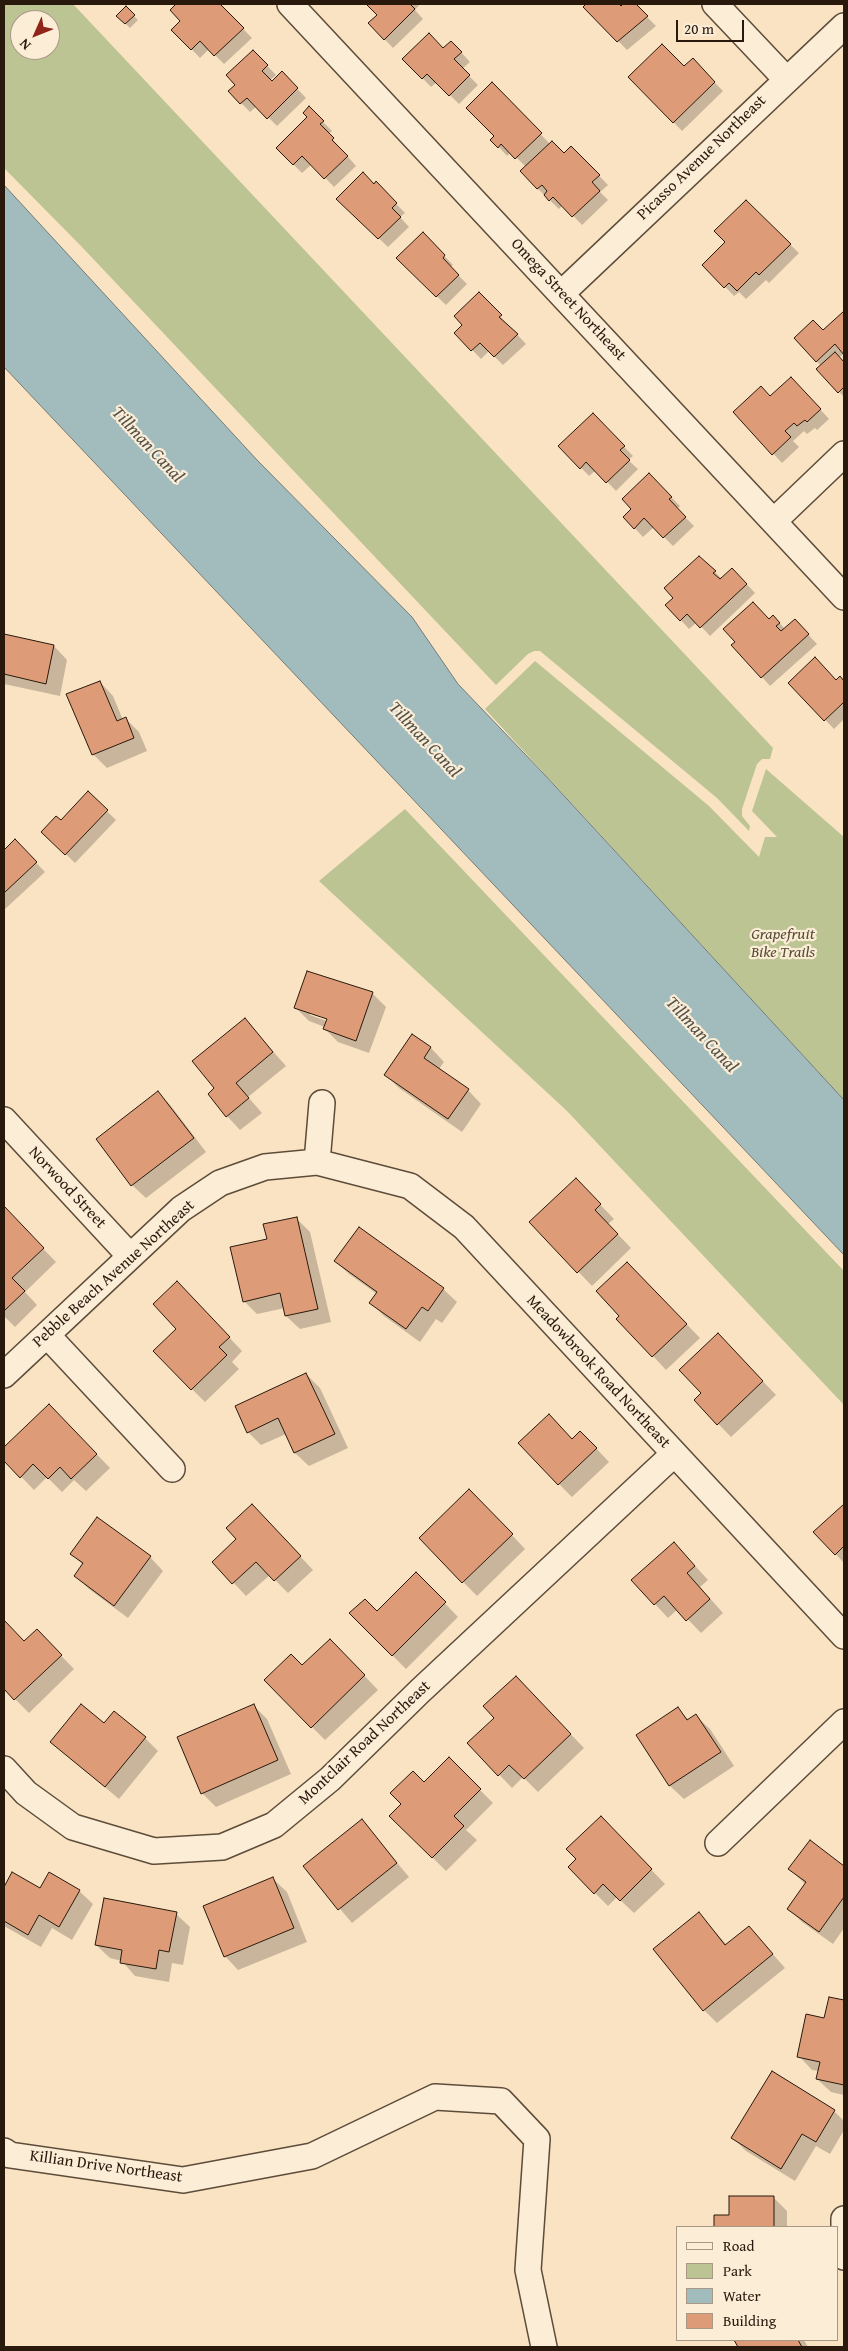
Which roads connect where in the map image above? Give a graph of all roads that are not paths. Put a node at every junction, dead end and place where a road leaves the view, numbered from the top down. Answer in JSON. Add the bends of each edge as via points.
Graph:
{"nodes":[{"id":1,"x":290,"y":4,"type":"edge"},
{"id":2,"x":715,"y":4,"type":"edge"},
{"id":3,"x":844,"y":26,"type":"edge"},
{"id":4,"x":786,"y":79,"type":"junction"},
{"id":5,"x":562,"y":293,"type":"junction"},
{"id":6,"x":844,"y":454,"type":"edge"},
{"id":7,"x":774,"y":521,"type":"junction"},
{"id":8,"x":844,"y":597,"type":"edge"},
{"id":9,"x":322,"y":1103,"type":"dead end"},
{"id":10,"x":4,"y":1120,"type":"edge"},
{"id":11,"x":317,"y":1162,"type":"junction"},
{"id":12,"x":130,"y":1256,"type":"junction"},
{"id":13,"x":47,"y":1335,"type":"junction"},
{"id":14,"x":4,"y":1375,"type":"edge"},
{"id":15,"x":674,"y":1454,"type":"junction"},
{"id":16,"x":172,"y":1469,"type":"dead end"},
{"id":17,"x":844,"y":1636,"type":"edge"},
{"id":18,"x":844,"y":1722,"type":"edge"},
{"id":19,"x":4,"y":1769,"type":"edge"},
{"id":20,"x":718,"y":1843,"type":"dead end"},
{"id":21,"x":4,"y":2152,"type":"edge"},
{"id":22,"x":844,"y":2219,"type":"edge"},
{"id":23,"x":844,"y":2257,"type":"edge"},
{"id":24,"x":544,"y":2347,"type":"edge"}],
"edges":[{"from":1,"to":5,"type":"street","name":"Omega Street Northeast"},
{"from":2,"to":4,"type":"street"},
{"from":3,"to":4,"type":"street","name":"Picasso Avenue Northeast"},
{"from":4,"to":5,"type":"street","name":"Picasso Avenue Northeast"},
{"from":5,"to":7,"type":"street","name":"Omega Street Northeast"},
{"from":6,"to":7,"type":"street"},
{"from":7,"to":8,"type":"street","name":"Omega Street Northeast"},
{"from":9,"to":11,"type":"street"},
{"from":10,"to":12,"type":"street","name":"Norwood Street"},
{"from":11,"to":12,"type":"street","name":"Pebble Beach Avenue Northeast","via":[[265,1167],[220,1183],[181,1209]]},
{"from":11,"to":15,"type":"street","name":"Meadowbrook Road Northeast","via":[[410,1186],[464,1227]]},
{"from":12,"to":13,"type":"street","name":"Pebble Beach Avenue Northeast"},
{"from":13,"to":14,"type":"street","name":"Pebble Beach Avenue Northeast"},
{"from":13,"to":16,"type":"street"},
{"from":15,"to":17,"type":"street","name":"Meadowbrook Road Northeast"},
{"from":15,"to":19,"type":"street","name":"Montclair Road Northeast","via":[[330,1779],[274,1825],[222,1847],[154,1851],[73,1827],[26,1793]]},
{"from":18,"to":20,"type":"street"},
{"from":21,"to":24,"type":"street","name":"Killian Drive Northeast","via":[[183,2180],[312,2156],[435,2097],[500,2101],[537,2139],[528,2270]]},
{"from":22,"to":23,"type":"street"}]}
